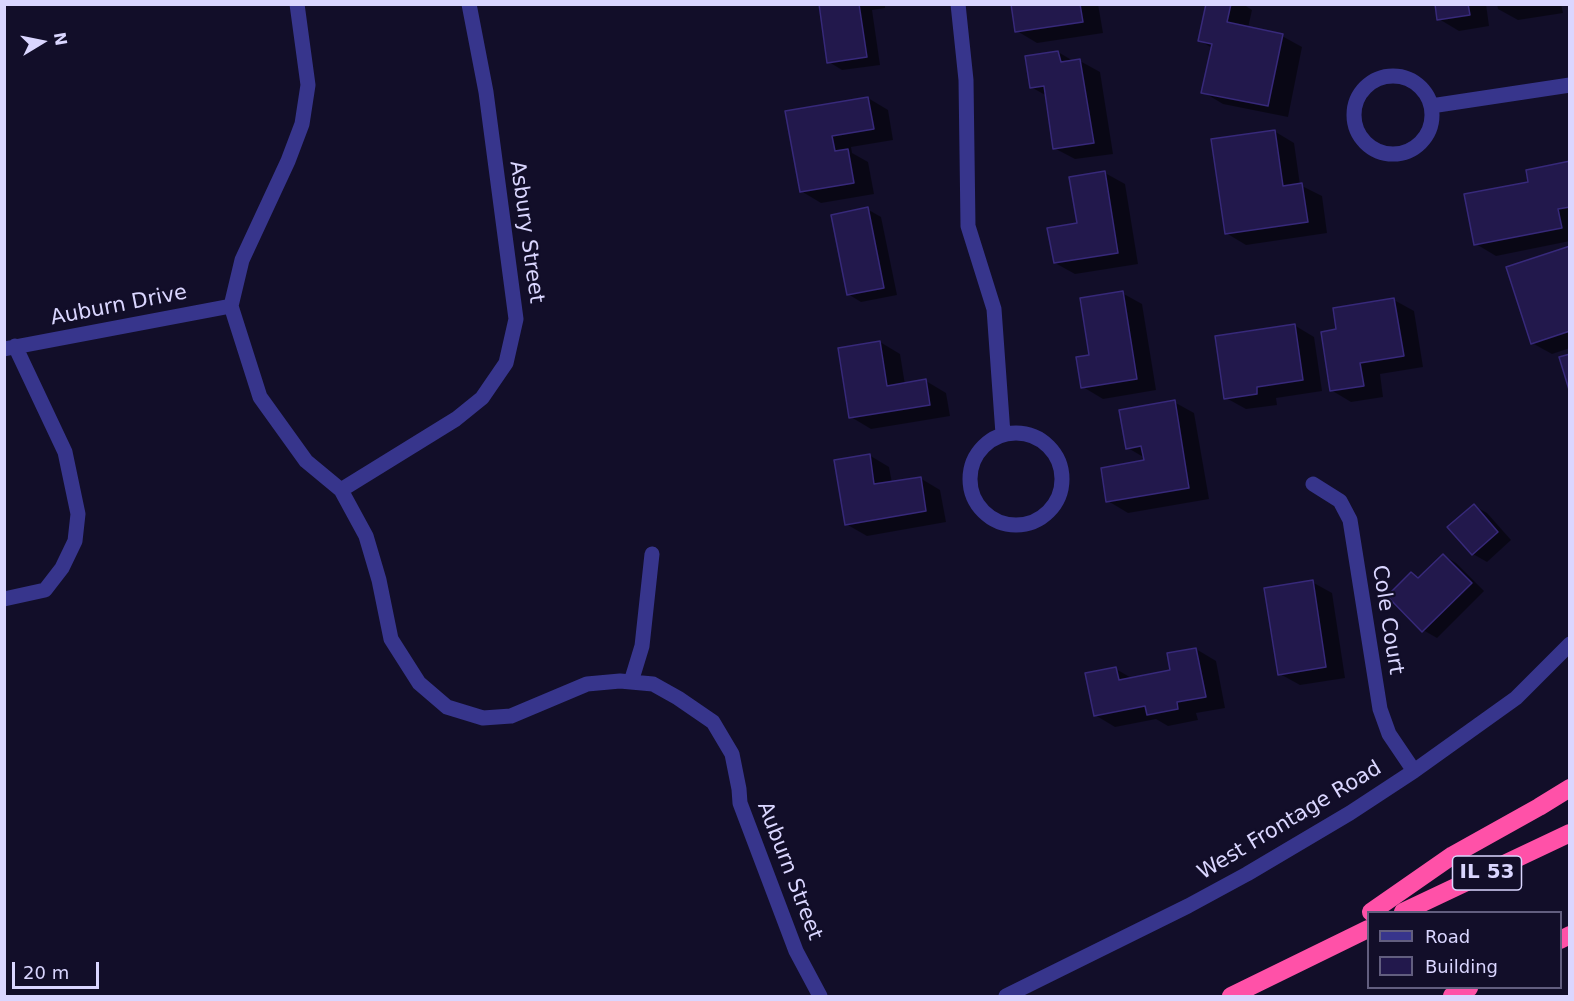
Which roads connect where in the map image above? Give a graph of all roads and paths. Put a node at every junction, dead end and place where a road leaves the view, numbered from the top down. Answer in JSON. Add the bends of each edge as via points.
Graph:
{"nodes":[{"id":1,"x":297,"y":4,"type":"edge"},
{"id":2,"x":469,"y":4,"type":"edge"},
{"id":3,"x":958,"y":4,"type":"edge"},
{"id":4,"x":1569,"y":85,"type":"edge"},
{"id":5,"x":1431,"y":106,"type":"junction"},
{"id":6,"x":231,"y":306,"type":"junction"},
{"id":7,"x":10,"y":348,"type":"edge"},
{"id":8,"x":1003,"y":434,"type":"junction"},
{"id":9,"x":1313,"y":484,"type":"dead end"},
{"id":10,"x":341,"y":490,"type":"junction"},
{"id":11,"x":651,"y":554,"type":"dead end"},
{"id":12,"x":4,"y":599,"type":"edge"},
{"id":13,"x":1569,"y":644,"type":"edge"},
{"id":14,"x":631,"y":682,"type":"junction"},
{"id":15,"x":1414,"y":771,"type":"junction"},
{"id":16,"x":1569,"y":788,"type":"edge"},
{"id":17,"x":1569,"y":833,"type":"edge"},
{"id":18,"x":1374,"y":911,"type":"edge"},
{"id":19,"x":1405,"y":911,"type":"edge"},
{"id":20,"x":1367,"y":916,"type":"edge"},
{"id":21,"x":1367,"y":929,"type":"edge"},
{"id":22,"x":1308,"y":957,"type":"junction"},
{"id":23,"x":820,"y":996,"type":"edge"},
{"id":24,"x":1006,"y":996,"type":"edge"},
{"id":25,"x":1231,"y":996,"type":"edge"}],
"edges":[{"from":1,"to":6,"type":"street","via":[[308,85],[302,124],[242,260]]},
{"from":2,"to":10,"type":"street","name":"Asbury Street","via":[[486,92],[516,319],[506,363],[482,398],[456,419]]},
{"from":3,"to":8,"type":"street","via":[[966,80],[968,225],[994,309]]},
{"from":4,"to":5,"type":"street"},
{"from":5,"to":5,"type":"street","via":[[1426,94],[1412,81],[1381,77],[1360,92],[1353,116],[1362,141],[1372,150],[1398,155],[1421,143],[1429,132]]},
{"from":6,"to":7,"type":"street","name":"Auburn Drive"},
{"from":6,"to":10,"type":"street","name":"Auburn Street","via":[[260,397],[306,461]]},
{"from":7,"to":12,"type":"street","name":"Auburn Drive","via":[[64,452],[78,514],[75,541],[62,568],[45,590]]},
{"from":8,"to":8,"type":"street","via":[[978,452],[970,481],[982,510],[993,519],[1008,525],[1024,524],[1038,519],[1057,500],[1062,474],[1059,461],[1052,449],[1030,434]]},
{"from":9,"to":15,"type":"street","name":"Cole Court","via":[[1340,501],[1350,520],[1380,709],[1389,734]]},
{"from":10,"to":14,"type":"street","name":"Auburn Street","via":[[366,536],[391,639],[419,683],[447,707],[483,718],[511,716],[587,684]]},
{"from":11,"to":14,"type":"street","via":[[642,646]]},
{"from":13,"to":15,"type":"street","name":"West Frontage Road","via":[[1516,698]]},
{"from":14,"to":23,"type":"street","name":"Auburn Street","via":[[653,684],[713,722],[732,754],[740,803],[796,951]]},
{"from":15,"to":24,"type":"street","name":"West Frontage Road","via":[[1237,879]]},
{"from":16,"to":18,"type":"highway","via":[[1453,855]]},
{"from":17,"to":19,"type":"highway","number":"IL 53"},
{"from":20,"to":22,"type":"highway"},
{"from":21,"to":22,"type":"highway"},
{"from":22,"to":25,"type":"highway"}]}
